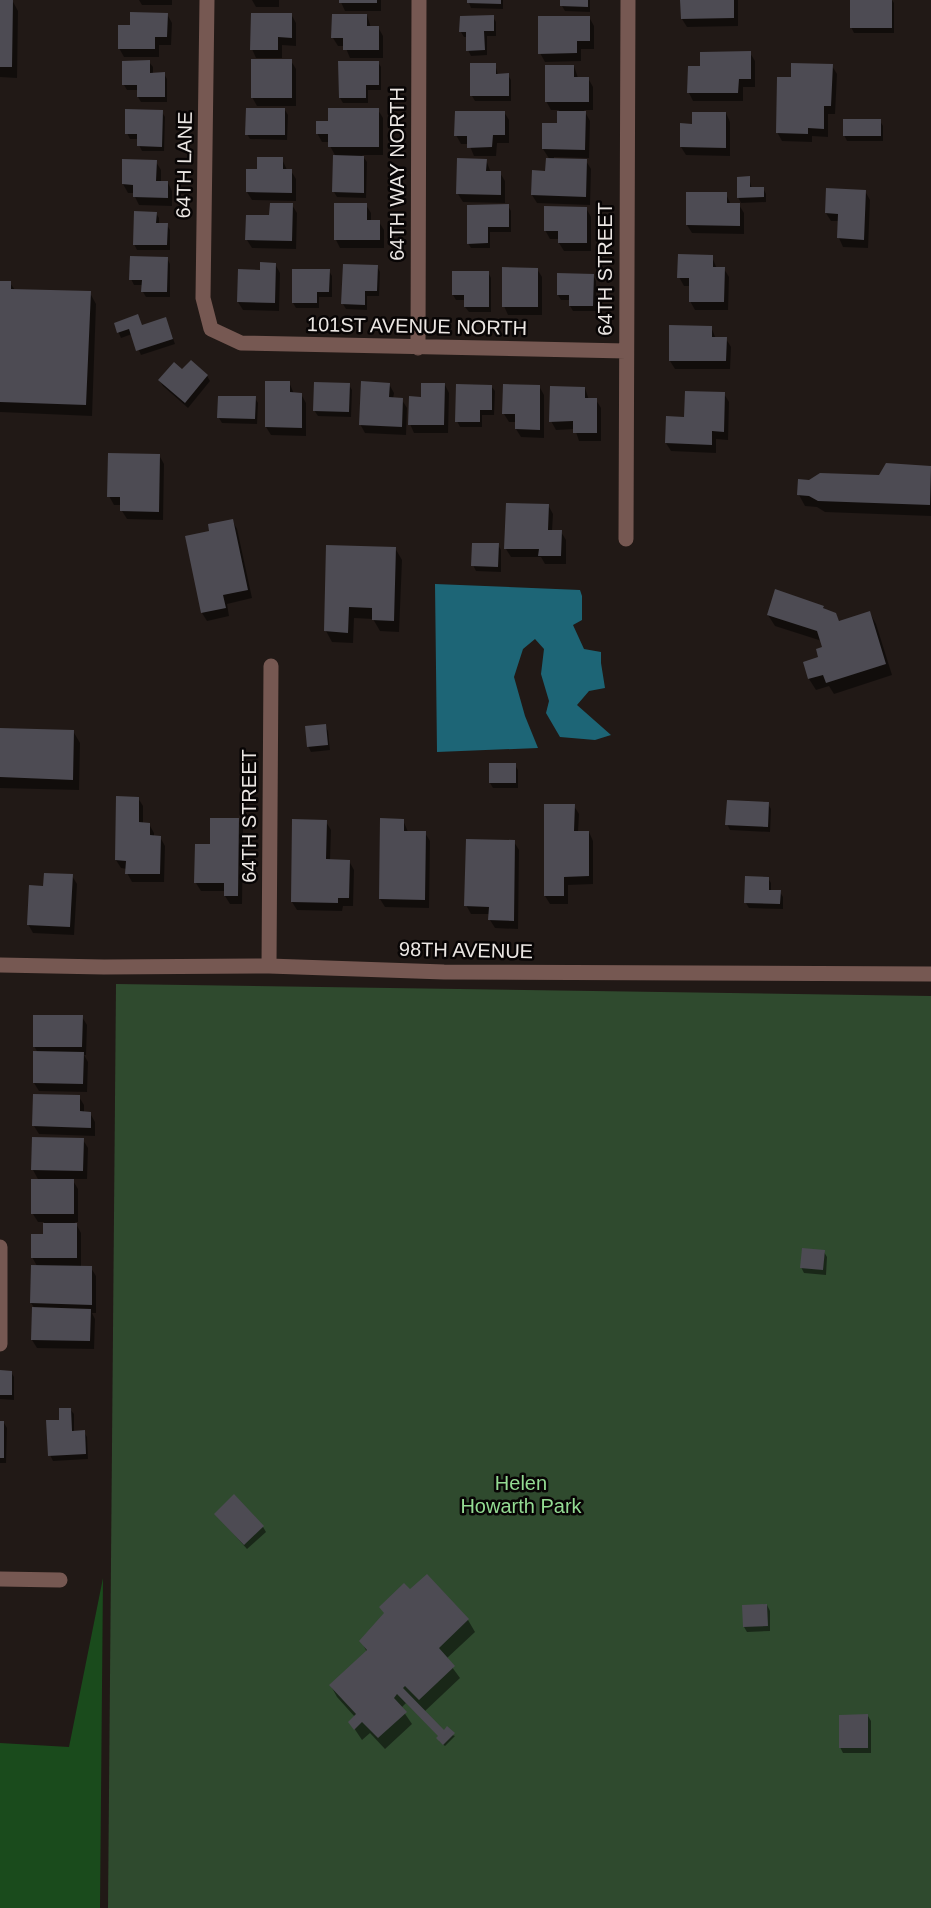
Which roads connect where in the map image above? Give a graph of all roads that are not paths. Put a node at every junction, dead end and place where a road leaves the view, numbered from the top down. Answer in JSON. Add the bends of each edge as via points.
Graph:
{"nodes":[{"id":1,"x":207,"y":0,"type":"edge"},
{"id":2,"x":418,"y":0,"type":"edge"},
{"id":3,"x":628,"y":0,"type":"edge"},
{"id":4,"x":211,"y":329,"type":"joint"},
{"id":5,"x":418,"y":348,"type":"junction"},
{"id":6,"x":626,"y":351,"type":"junction"},
{"id":7,"x":626,"y":539,"type":"dead end"},
{"id":8,"x":271,"y":666,"type":"dead end"},
{"id":9,"x":0,"y":965,"type":"edge"},
{"id":10,"x":269,"y":966,"type":"junction"},
{"id":11,"x":931,"y":974,"type":"edge"},
{"id":12,"x":0,"y":1247,"type":"edge"},
{"id":13,"x":0,"y":1344,"type":"edge"},
{"id":14,"x":0,"y":1579,"type":"edge"},
{"id":15,"x":60,"y":1580,"type":"dead end"}],
"edges":[{"from":1,"to":4,"type":"street","name":"64TH LANE","via":[[203,298]]},
{"from":2,"to":5,"type":"street","name":"64TH WAY NORTH"},
{"from":3,"to":6,"type":"street","name":"64TH STREET"},
{"from":4,"to":5,"type":"street","name":"101ST AVENUE NORTH","via":[[241,343]]},
{"from":5,"to":6,"type":"street","name":"101ST AVENUE NORTH"},
{"from":6,"to":7,"type":"street","name":"64TH STREET"},
{"from":8,"to":10,"type":"street","name":"64TH STREET"},
{"from":9,"to":10,"type":"street","name":"98TH AVENUE"},
{"from":10,"to":11,"type":"street","name":"98TH AVENUE","via":[[456,972]]},
{"from":12,"to":13,"type":"street"},
{"from":14,"to":15,"type":"street"}]}
